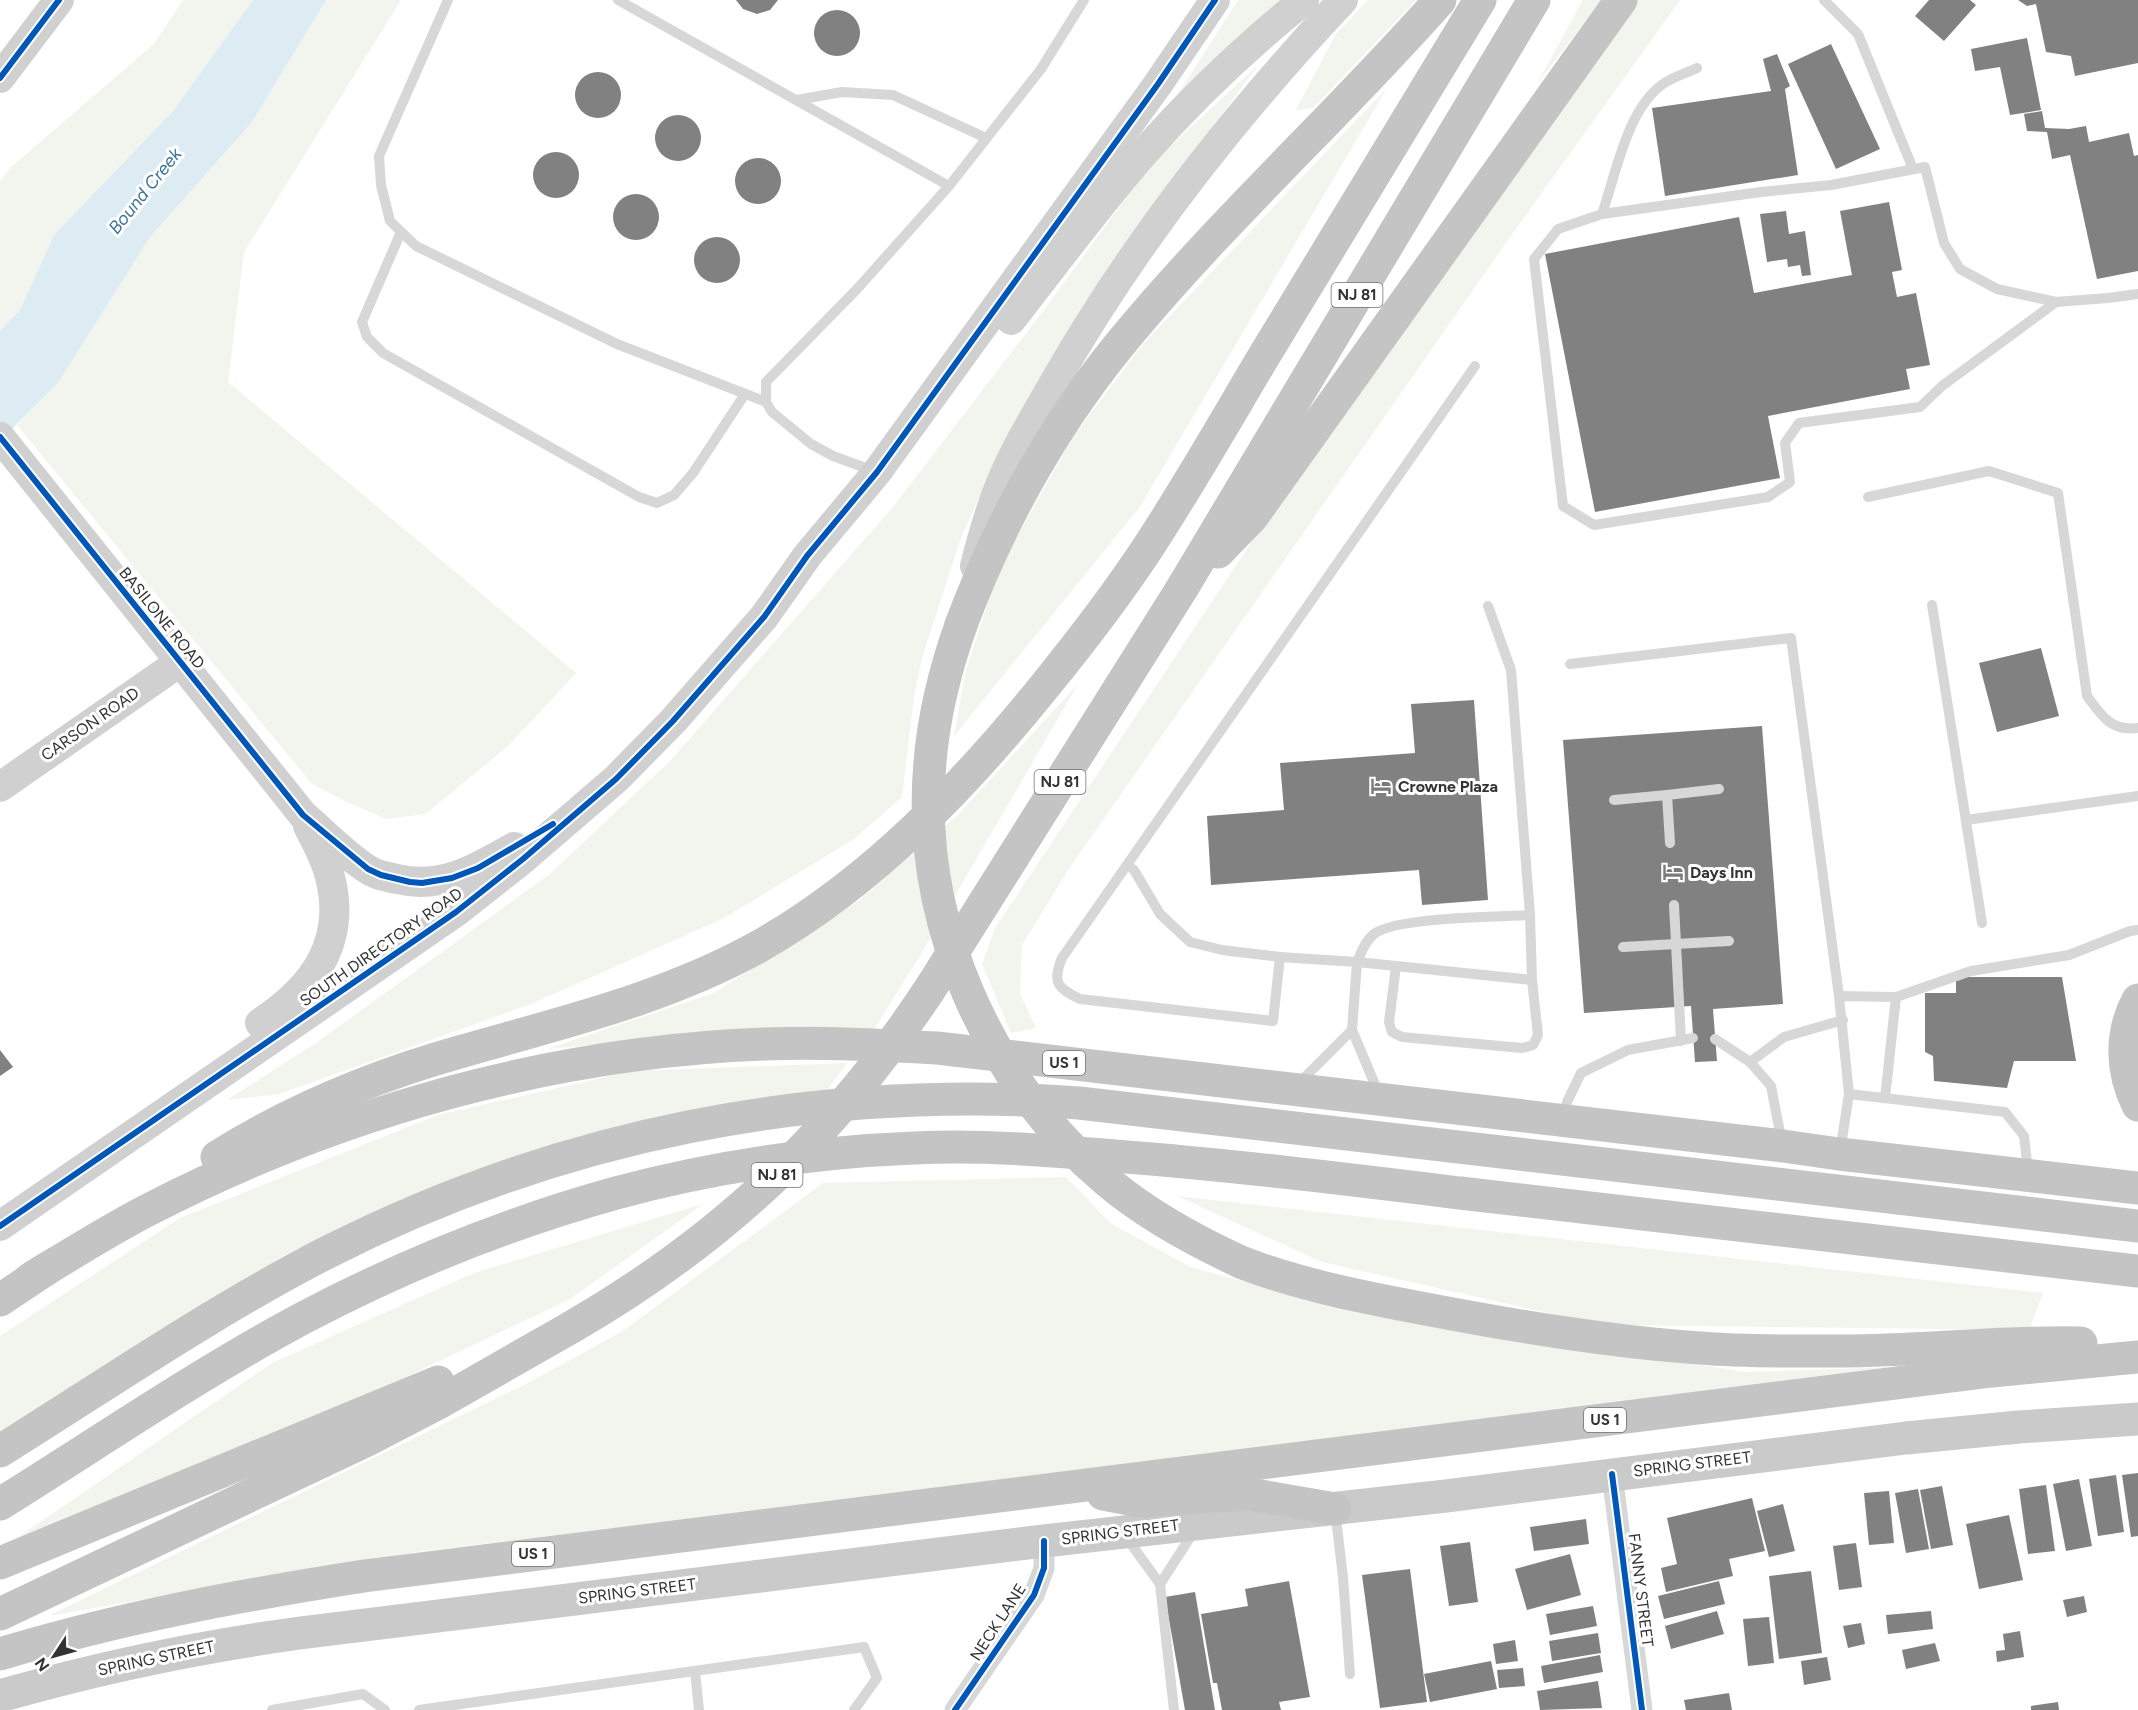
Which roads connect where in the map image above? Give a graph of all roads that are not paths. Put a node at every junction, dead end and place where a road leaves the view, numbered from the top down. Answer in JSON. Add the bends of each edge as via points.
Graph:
{"nodes":[{"id":1,"x":59,"y":0,"type":"edge"},
{"id":2,"x":448,"y":0,"type":"edge"},
{"id":3,"x":618,"y":0,"type":"edge"},
{"id":4,"x":1084,"y":0,"type":"edge"},
{"id":5,"x":1215,"y":0,"type":"edge"},
{"id":6,"x":1304,"y":0,"type":"edge"},
{"id":7,"x":1343,"y":0,"type":"edge"},
{"id":8,"x":1440,"y":0,"type":"edge"},
{"id":9,"x":1480,"y":0,"type":"edge"},
{"id":10,"x":1534,"y":0,"type":"edge"},
{"id":11,"x":1621,"y":0,"type":"edge"},
{"id":12,"x":1824,"y":0,"type":"edge"},
{"id":13,"x":1697,"y":68,"type":"dead end"},
{"id":14,"x":0,"y":78,"type":"edge"},
{"id":15,"x":796,"y":100,"type":"junction"},
{"id":16,"x":986,"y":138,"type":"junction"},
{"id":17,"x":1913,"y":169,"type":"junction"},
{"id":18,"x":949,"y":186,"type":"junction"},
{"id":19,"x":1602,"y":214,"type":"junction"},
{"id":20,"x":401,"y":232,"type":"junction"},
{"id":21,"x":2138,"y":294,"type":"edge"},
{"id":22,"x":2056,"y":302,"type":"junction"},
{"id":23,"x":1475,"y":366,"type":"dead end"},
{"id":24,"x":745,"y":394,"type":"junction"},
{"id":25,"x":766,"y":402,"type":"junction"},
{"id":26,"x":0,"y":437,"type":"edge"},
{"id":27,"x":877,"y":472,"type":"junction"},
{"id":28,"x":1868,"y":497,"type":"dead end"},
{"id":29,"x":1181,"y":590,"type":"junction"},
{"id":30,"x":1932,"y":605,"type":"dead end"},
{"id":31,"x":1488,"y":606,"type":"dead end"},
{"id":32,"x":764,"y":617,"type":"junction"},
{"id":33,"x":961,"y":625,"type":"junction"},
{"id":34,"x":180,"y":662,"type":"junction"},
{"id":35,"x":1570,"y":664,"type":"dead end"},
{"id":36,"x":2138,"y":728,"type":"edge"},
{"id":37,"x":0,"y":787,"type":"edge"},
{"id":38,"x":1719,"y":789,"type":"dead end"},
{"id":39,"x":1667,"y":795,"type":"junction"},
{"id":40,"x":2138,"y":796,"type":"edge"},
{"id":41,"x":1614,"y":800,"type":"dead end"},
{"id":42,"x":584,"y":806,"type":"junction"},
{"id":43,"x":303,"y":815,"type":"junction"},
{"id":44,"x":1966,"y":819,"type":"junction"},
{"id":45,"x":1670,"y":843,"type":"dead end"},
{"id":46,"x":1127,"y":865,"type":"junction"},
{"id":47,"x":1674,"y":904,"type":"dead end"},
{"id":48,"x":1530,"y":915,"type":"junction"},
{"id":49,"x":1982,"y":923,"type":"dead end"},
{"id":50,"x":2138,"y":930,"type":"edge"},
{"id":51,"x":1729,"y":941,"type":"dead end"},
{"id":52,"x":1676,"y":945,"type":"junction"},
{"id":53,"x":1623,"y":947,"type":"dead end"},
{"id":54,"x":1280,"y":957,"type":"junction"},
{"id":55,"x":1357,"y":962,"type":"junction"},
{"id":56,"x":1396,"y":966,"type":"junction"},
{"id":57,"x":1532,"y":980,"type":"junction"},
{"id":58,"x":1839,"y":996,"type":"junction"},
{"id":59,"x":1896,"y":997,"type":"junction"},
{"id":60,"x":2138,"y":1000,"type":"edge"},
{"id":61,"x":1843,"y":1020,"type":"junction"},
{"id":62,"x":1352,"y":1030,"type":"junction"},
{"id":63,"x":1694,"y":1038,"type":"dead end"},
{"id":64,"x":1715,"y":1039,"type":"dead end"},
{"id":65,"x":1681,"y":1041,"type":"junction"},
{"id":66,"x":1750,"y":1062,"type":"junction"},
{"id":67,"x":1292,"y":1089,"type":"junction"},
{"id":68,"x":1849,"y":1094,"type":"junction"},
{"id":69,"x":1885,"y":1098,"type":"junction"},
{"id":70,"x":1382,"y":1100,"type":"junction"},
{"id":71,"x":2138,"y":1105,"type":"edge"},
{"id":72,"x":159,"y":1116,"type":"junction"},
{"id":73,"x":1563,"y":1120,"type":"junction"},
{"id":74,"x":1783,"y":1146,"type":"junction"},
{"id":75,"x":1839,"y":1154,"type":"junction"},
{"id":76,"x":2028,"y":1175,"type":"junction"},
{"id":77,"x":2138,"y":1188,"type":"edge"},
{"id":78,"x":0,"y":1226,"type":"edge"},
{"id":79,"x":2138,"y":1226,"type":"edge"},
{"id":80,"x":2138,"y":1271,"type":"edge"},
{"id":81,"x":30,"y":1279,"type":"junction"},
{"id":82,"x":0,"y":1300,"type":"edge"},
{"id":83,"x":570,"y":1328,"type":"junction"},
{"id":84,"x":2138,"y":1345,"type":"edge"},
{"id":85,"x":2138,"y":1358,"type":"edge"},
{"id":86,"x":2138,"y":1419,"type":"edge"},
{"id":87,"x":0,"y":1451,"type":"edge"},
{"id":88,"x":1612,"y":1474,"type":"junction"},
{"id":89,"x":1072,"y":1487,"type":"junction"},
{"id":90,"x":0,"y":1504,"type":"edge"},
{"id":91,"x":1335,"y":1509,"type":"junction"},
{"id":92,"x":1199,"y":1523,"type":"junction"},
{"id":93,"x":1123,"y":1532,"type":"junction"},
{"id":94,"x":1044,"y":1541,"type":"junction"},
{"id":95,"x":0,"y":1563,"type":"edge"},
{"id":96,"x":1160,"y":1584,"type":"junction"},
{"id":97,"x":0,"y":1614,"type":"edge"},
{"id":98,"x":0,"y":1654,"type":"edge"},
{"id":99,"x":695,"y":1671,"type":"junction"},
{"id":100,"x":1350,"y":1674,"type":"dead end"},
{"id":101,"x":0,"y":1696,"type":"edge"},
{"id":102,"x":272,"y":1710,"type":"edge"},
{"id":103,"x":385,"y":1710,"type":"edge"},
{"id":104,"x":419,"y":1710,"type":"edge"},
{"id":105,"x":699,"y":1710,"type":"edge"},
{"id":106,"x":854,"y":1710,"type":"edge"},
{"id":107,"x":955,"y":1710,"type":"edge"},
{"id":108,"x":1174,"y":1710,"type":"edge"},
{"id":109,"x":1642,"y":1710,"type":"edge"}],
"edges":[{"from":1,"to":14,"type":"street"},
{"from":2,"to":20,"type":"lane","via":[[379,156],[390,222]]},
{"from":3,"to":15,"type":"lane"},
{"from":4,"to":16,"type":"lane","via":[[1041,69]]},
{"from":5,"to":27,"type":"street"},
{"from":6,"to":32,"type":"street","via":[[1209,85],[1143,154],[818,564]]},
{"from":7,"to":33,"type":"street","via":[[1176,198],[1075,347],[1001,483],[979,548]]},
{"from":8,"to":33,"type":"highway","via":[[1187,268],[1102,368],[1031,477],[982,573]]},
{"from":9,"to":81,"type":"highway","via":[[1145,552],[1085,636],[1014,723],[897,846],[819,908],[762,945],[686,982],[614,1008],[395,1073],[269,1127]]},
{"from":10,"to":29,"type":"highway","number":"NJ 81"},
{"from":11,"to":29,"type":"highway","via":[[1252,517]]},
{"from":12,"to":17,"type":"lane","via":[[1858,34]]},
{"from":13,"to":19,"type":"lane","via":[[1664,84],[1648,99],[1622,150]]},
{"from":15,"to":16,"type":"lane","via":[[842,92],[893,95]]},
{"from":15,"to":18,"type":"lane"},
{"from":16,"to":18,"type":"lane"},
{"from":17,"to":19,"type":"lane","via":[[1831,185]]},
{"from":17,"to":22,"type":"lane","via":[[1925,167],[1944,243],[1960,269],[1997,289]]},
{"from":18,"to":25,"type":"lane","via":[[858,288],[766,382]]},
{"from":19,"to":22,"type":"lane","via":[[1558,229],[1534,259],[1563,506],[1594,525],[1768,497],[1790,482],[1785,443],[1799,423],[1920,406]]},
{"from":20,"to":24,"type":"lane","via":[[416,246],[617,344]]},
{"from":20,"to":24,"type":"lane","via":[[362,322],[367,337],[383,353],[639,497],[657,503],[674,495]]},
{"from":21,"to":22,"type":"lane"},
{"from":23,"to":46,"type":"lane"},
{"from":24,"to":25,"type":"lane"},
{"from":25,"to":27,"type":"lane","via":[[772,412],[811,444]]},
{"from":26,"to":34,"type":"street","name":"BASILONE ROAD"},
{"from":27,"to":32,"type":"street","via":[[807,556]]},
{"from":28,"to":36,"type":"lane","via":[[1989,471],[2058,493],[2087,696],[2102,717],[2124,730]]},
{"from":29,"to":83,"type":"highway","number":"NJ 81","bridge":true,"via":[[939,975],[868,1075],[828,1122],[737,1213],[637,1288]]},
{"from":30,"to":44,"type":"lane"},
{"from":31,"to":48,"type":"lane","via":[[1510,670]]},
{"from":32,"to":42,"type":"street","name":"SOUTH DIRECTORY ROAD","via":[[645,751]]},
{"from":33,"to":84,"type":"highway","bridge":true,"via":[[935,718],[928,804],[939,901],[952,952],[992,1041],[1022,1087],[1085,1161],[1142,1208],[1243,1263],[1289,1280],[1515,1326],[1667,1346],[1730,1350],[1840,1351],[2035,1343]]},
{"from":34,"to":37,"type":"street","name":"CARSON ROAD"},
{"from":34,"to":43,"type":"street","name":"BASILONE ROAD"},
{"from":35,"to":58,"type":"lane","via":[[1791,638]]},
{"from":38,"to":39,"type":"lane"},
{"from":39,"to":41,"type":"lane"},
{"from":39,"to":45,"type":"lane"},
{"from":40,"to":44,"type":"lane"},
{"from":42,"to":43,"type":"street","via":[[478,868],[422,883],[368,869]]},
{"from":42,"to":72,"type":"street","name":"SOUTH DIRECTORY ROAD","via":[[456,912]]},
{"from":43,"to":72,"type":"street","via":[[325,861],[333,892],[334,924],[319,969],[289,1003],[219,1051]]},
{"from":44,"to":49,"type":"lane"},
{"from":46,"to":54,"type":"lane","via":[[1134,870],[1160,914],[1190,942]]},
{"from":46,"to":54,"type":"lane","via":[[1062,958],[1056,974],[1065,992],[1080,999],[1273,1021]]},
{"from":47,"to":52,"type":"lane"},
{"from":48,"to":55,"type":"lane","via":[[1438,920],[1385,928],[1372,935]]},
{"from":48,"to":57,"type":"lane"},
{"from":50,"to":59,"type":"lane","via":[[2069,955],[1971,971]]},
{"from":51,"to":52,"type":"lane"},
{"from":52,"to":53,"type":"lane"},
{"from":52,"to":65,"type":"lane"},
{"from":54,"to":55,"type":"lane"},
{"from":55,"to":56,"type":"lane"},
{"from":55,"to":62,"type":"lane"},
{"from":56,"to":57,"type":"lane"},
{"from":56,"to":57,"type":"lane","via":[[1389,1022],[1392,1032],[1402,1037],[1522,1048],[1533,1045],[1538,1035]]},
{"from":58,"to":59,"type":"lane"},
{"from":58,"to":61,"type":"lane"},
{"from":59,"to":69,"type":"lane"},
{"from":60,"to":71,"type":"highway","via":[[2128,1022],[2125,1055]]},
{"from":61,"to":66,"type":"lane","via":[[1784,1037]]},
{"from":61,"to":68,"type":"lane"},
{"from":62,"to":67,"type":"lane"},
{"from":62,"to":70,"type":"lane"},
{"from":63,"to":65,"type":"lane"},
{"from":64,"to":66,"type":"lane"},
{"from":65,"to":73,"type":"lane","via":[[1628,1050],[1581,1073]]},
{"from":66,"to":74,"type":"lane","via":[[1772,1086]]},
{"from":67,"to":70,"type":"highway","number":"US 1"},
{"from":67,"to":81,"type":"highway","number":"US 1","via":[[937,1048],[851,1044],[721,1047],[592,1062],[506,1078],[423,1100],[290,1146],[144,1212]]},
{"from":68,"to":69,"type":"lane"},
{"from":68,"to":75,"type":"lane"},
{"from":69,"to":76,"type":"lane","via":[[2005,1112],[2024,1136]]},
{"from":70,"to":73,"type":"highway","number":"US 1"},
{"from":72,"to":78,"type":"street","name":"SOUTH DIRECTORY ROAD"},
{"from":73,"to":74,"type":"highway","number":"US 1"},
{"from":74,"to":75,"type":"highway","number":"US 1"},
{"from":75,"to":76,"type":"highway","number":"US 1"},
{"from":76,"to":77,"type":"highway","number":"US 1"},
{"from":79,"to":87,"type":"highway","via":[[1080,1103],[958,1099],[817,1106],[732,1117],[626,1140],[523,1170],[441,1201],[285,1275]]},
{"from":80,"to":90,"type":"highway","via":[[1179,1161],[986,1148],[832,1154],[726,1169],[619,1192],[527,1221],[416,1264],[264,1340]]},
{"from":81,"to":82,"type":"highway","number":"US 1"},
{"from":83,"to":95,"type":"highway"},
{"from":83,"to":97,"type":"highway","via":[[367,1440]]},
{"from":85,"to":89,"type":"highway","number":"US 1","via":[[1992,1371]]},
{"from":86,"to":88,"type":"main road","name":"SPRING STREET","via":[[1941,1434]]},
{"from":88,"to":91,"type":"main road","name":"SPRING STREET"},
{"from":88,"to":109,"type":"street","name":"FANNY STREET"},
{"from":89,"to":91,"type":"highway","via":[[1140,1501],[1249,1494]]},
{"from":89,"to":98,"type":"highway","number":"US 1","via":[[353,1577],[192,1606]]},
{"from":91,"to":92,"type":"main road","name":"SPRING STREET"},
{"from":91,"to":100,"type":"lane"},
{"from":92,"to":93,"type":"main road","name":"SPRING STREET"},
{"from":92,"to":96,"type":"lane"},
{"from":93,"to":94,"type":"main road","name":"SPRING STREET"},
{"from":93,"to":96,"type":"lane"},
{"from":94,"to":101,"type":"main road","name":"SPRING STREET","via":[[258,1638],[131,1663]]},
{"from":94,"to":107,"type":"street","name":"NECK LANE","via":[[1044,1568],[1034,1595]]},
{"from":96,"to":108,"type":"lane"},
{"from":99,"to":104,"type":"lane"},
{"from":99,"to":105,"type":"lane"},
{"from":99,"to":106,"type":"lane","via":[[864,1647],[877,1678]]},
{"from":102,"to":103,"type":"lane","via":[[363,1694]]}]}
